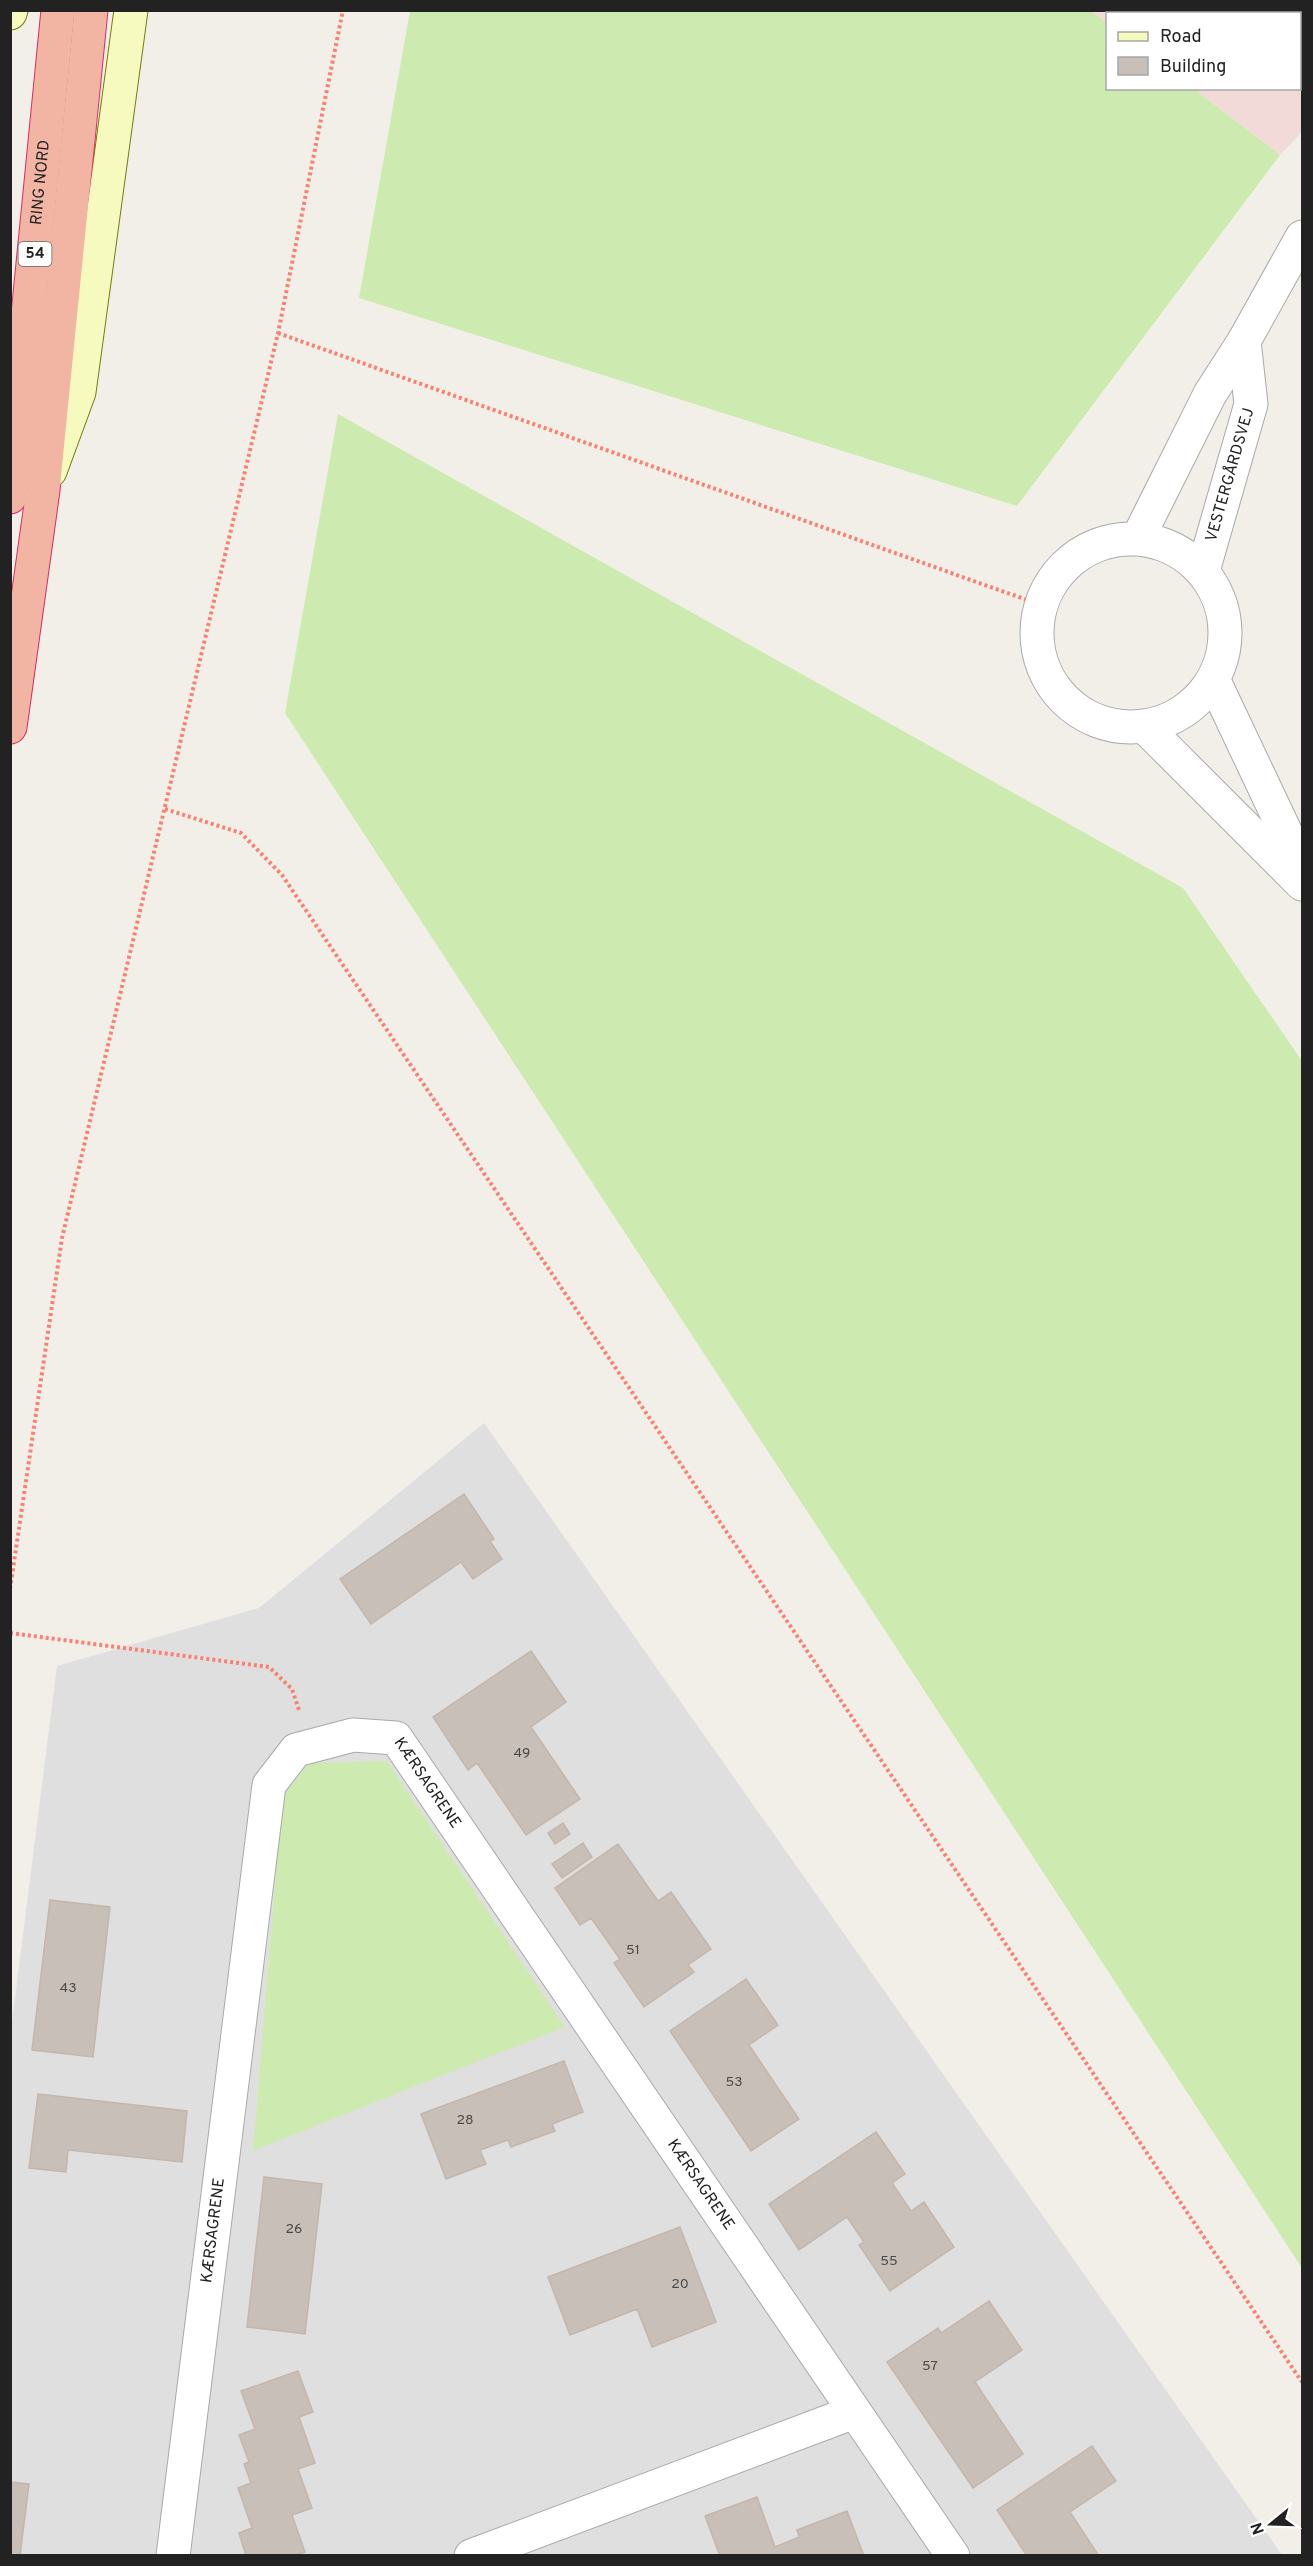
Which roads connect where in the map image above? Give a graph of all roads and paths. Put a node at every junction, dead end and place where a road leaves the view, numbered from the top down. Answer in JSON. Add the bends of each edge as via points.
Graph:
{"nodes":[{"id":1,"x":58,"y":10,"type":"edge"},
{"id":2,"x":90,"y":10,"type":"edge"},
{"id":3,"x":131,"y":10,"type":"edge"},
{"id":4,"x":343,"y":10,"type":"edge"},
{"id":5,"x":1302,"y":237,"type":"edge"},
{"id":6,"x":278,"y":333,"type":"junction"},
{"id":7,"x":1244,"y":341,"type":"junction"},
{"id":8,"x":43,"y":490,"type":"junction"},
{"id":9,"x":10,"y":497,"type":"edge"},
{"id":10,"x":1138,"y":538,"type":"junction"},
{"id":11,"x":1203,"y":571,"type":"junction"},
{"id":12,"x":1041,"y":604,"type":"junction"},
{"id":13,"x":1214,"y":681,"type":"junction"},
{"id":14,"x":10,"y":727,"type":"edge"},
{"id":15,"x":1146,"y":728,"type":"junction"},
{"id":16,"x":165,"y":809,"type":"junction"},
{"id":17,"x":1302,"y":867,"type":"edge"},
{"id":18,"x":1302,"y":884,"type":"edge"},
{"id":19,"x":10,"y":1589,"type":"edge"},
{"id":20,"x":10,"y":1633,"type":"edge"},
{"id":21,"x":311,"y":1746,"type":"junction"},
{"id":22,"x":1302,"y":2382,"type":"edge"},
{"id":23,"x":854,"y":2412,"type":"junction"},
{"id":24,"x":173,"y":2556,"type":"edge"},
{"id":25,"x":471,"y":2556,"type":"edge"},
{"id":26,"x":953,"y":2556,"type":"edge"}],
"edges":[{"from":1,"to":9,"type":"highway","name":"RING NORD","number":"54"},
{"from":2,"to":8,"type":"highway","number":"54"},
{"from":3,"to":8,"type":"main road","via":[[79,392]]},
{"from":4,"to":6,"type":"path"},
{"from":5,"to":7,"type":"street"},
{"from":6,"to":12,"type":"path"},
{"from":6,"to":16,"type":"path"},
{"from":7,"to":10,"type":"street","via":[[1210,394]]},
{"from":7,"to":11,"type":"street","name":"VESTERGÅRDSVEJ","via":[[1251,404]]},
{"from":8,"to":14,"type":"highway","number":"54"},
{"from":10,"to":11,"type":"street","via":[[1162,543],[1184,554]]},
{"from":10,"to":12,"type":"street","via":[[1113,540],[1089,548],[1052,581]]},
{"from":11,"to":13,"type":"street","via":[[1219,596],[1226,624],[1224,654]]},
{"from":12,"to":15,"type":"street","via":[[1036,636],[1043,668],[1059,695],[1083,716],[1114,727]]},
{"from":13,"to":15,"type":"street","via":[[1197,703],[1173,720]]},
{"from":13,"to":17,"type":"street"},
{"from":15,"to":18,"type":"street"},
{"from":16,"to":19,"type":"path","via":[[62,1238]]},
{"from":16,"to":22,"type":"path","via":[[241,833],[282,875]]},
{"from":20,"to":21,"type":"path","via":[[269,1667],[292,1689]]},
{"from":21,"to":23,"type":"street","name":"KÆRSAGRENE","via":[[353,1735],[396,1738]]},
{"from":21,"to":24,"type":"street","name":"KÆRSAGRENE","via":[[296,1750],[269,1785]]},
{"from":23,"to":25,"type":"street"},
{"from":23,"to":26,"type":"street","name":"KÆRSAGRENE"}]}
